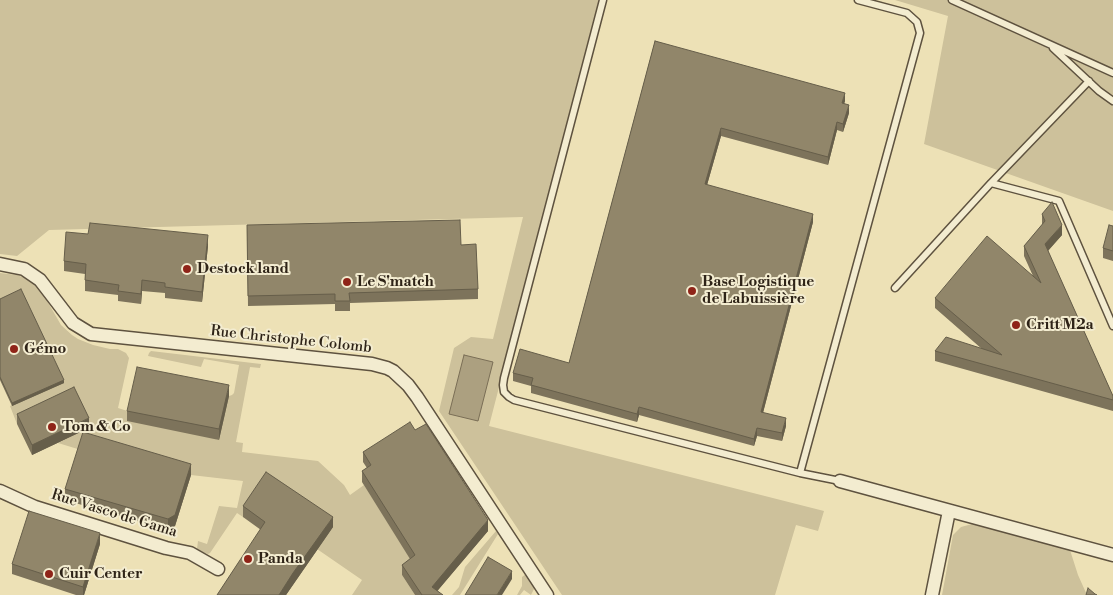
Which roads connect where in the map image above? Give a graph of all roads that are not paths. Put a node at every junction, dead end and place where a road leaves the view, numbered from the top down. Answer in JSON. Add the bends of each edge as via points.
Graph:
{"nodes":[{"id":1,"x":603,"y":0,"type":"edge"},
{"id":2,"x":858,"y":0,"type":"edge"},
{"id":3,"x":952,"y":0,"type":"edge"},
{"id":4,"x":1048,"y":44,"type":"junction"},
{"id":5,"x":1113,"y":73,"type":"edge"},
{"id":6,"x":1088,"y":81,"type":"junction"},
{"id":7,"x":1113,"y":101,"type":"edge"},
{"id":8,"x":991,"y":183,"type":"junction"},
{"id":9,"x":0,"y":264,"type":"edge"},
{"id":10,"x":895,"y":288,"type":"dead end"},
{"id":11,"x":1113,"y":326,"type":"edge"},
{"id":12,"x":800,"y":472,"type":"junction"},
{"id":13,"x":840,"y":481,"type":"joint"},
{"id":14,"x":0,"y":490,"type":"edge"},
{"id":15,"x":949,"y":511,"type":"junction"},
{"id":16,"x":1113,"y":556,"type":"edge"},
{"id":17,"x":218,"y":569,"type":"dead end"},
{"id":18,"x":547,"y":595,"type":"edge"},
{"id":19,"x":932,"y":595,"type":"edge"}],
"edges":[{"from":1,"to":12,"type":"lane","via":[[507,368],[504,392],[514,400]]},
{"from":2,"to":12,"type":"lane","via":[[907,13],[917,22],[920,33]]},
{"from":3,"to":4,"type":"lane"},
{"from":4,"to":5,"type":"lane"},
{"from":4,"to":6,"type":"lane"},
{"from":6,"to":7,"type":"lane"},
{"from":6,"to":8,"type":"lane"},
{"from":8,"to":10,"type":"lane"},
{"from":8,"to":11,"type":"lane","via":[[1059,201]]},
{"from":9,"to":18,"type":"street","name":"Rue Christophe Colomb","via":[[24,270],[40,280],[72,323],[91,334],[372,364],[393,371],[417,397]]},
{"from":12,"to":13,"type":"lane"},
{"from":13,"to":15,"type":"street"},
{"from":14,"to":17,"type":"street","name":"Rue Vasco de Gama","via":[[35,507],[190,554]]},
{"from":15,"to":16,"type":"street"},
{"from":15,"to":19,"type":"street"}]}
